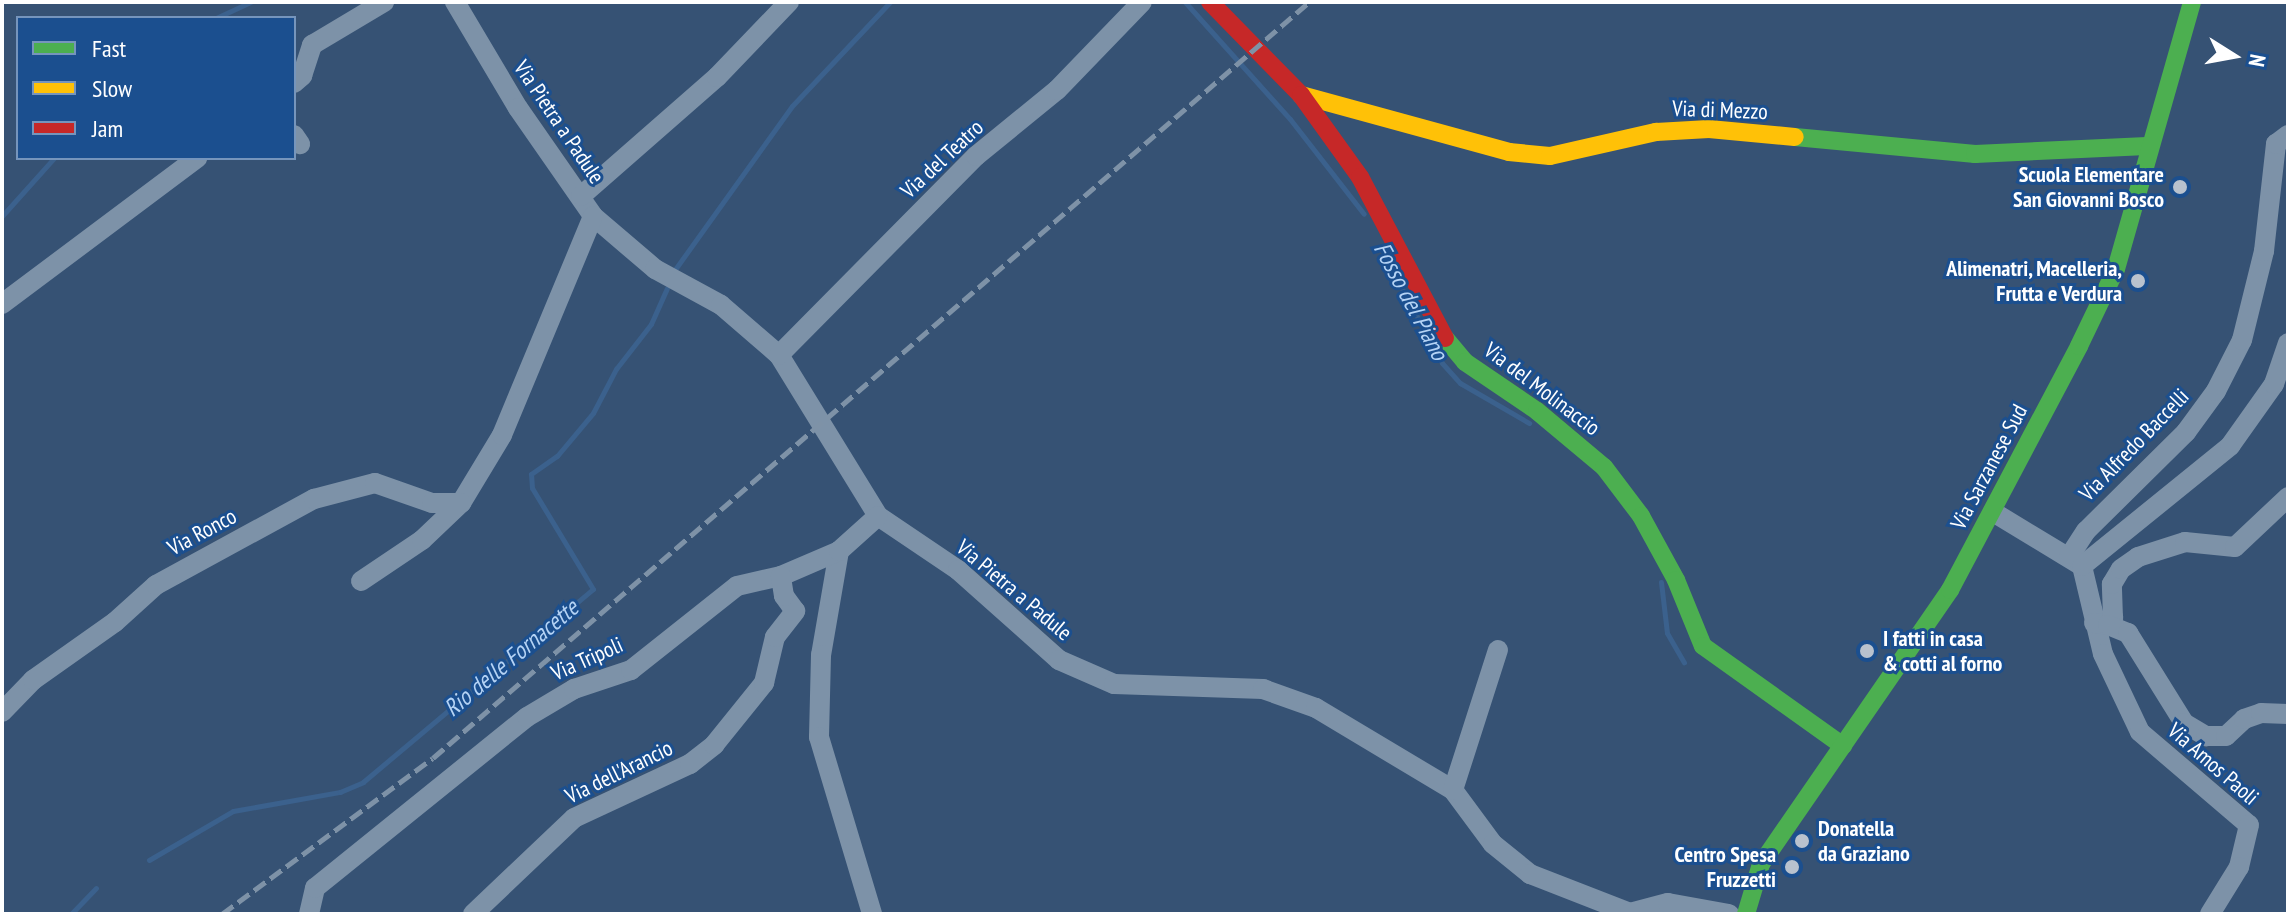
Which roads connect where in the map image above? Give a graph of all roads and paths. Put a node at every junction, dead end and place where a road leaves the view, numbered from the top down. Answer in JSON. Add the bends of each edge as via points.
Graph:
{"nodes":[{"id":1,"x":384,"y":2,"type":"edge"},
{"id":2,"x":455,"y":2,"type":"edge"},
{"id":3,"x":789,"y":2,"type":"edge"},
{"id":4,"x":1142,"y":2,"type":"edge"},
{"id":5,"x":1210,"y":2,"type":"edge"},
{"id":6,"x":2192,"y":2,"type":"edge"},
{"id":7,"x":296,"y":81,"type":"edge"},
{"id":8,"x":1301,"y":95,"type":"junction"},
{"id":9,"x":1372,"y":114,"type":"junction"},
{"id":10,"x":2288,"y":135,"type":"edge"},
{"id":11,"x":2147,"y":146,"type":"junction"},
{"id":12,"x":1340,"y":150,"type":"junction"},
{"id":13,"x":194,"y":160,"type":"edge"},
{"id":14,"x":581,"y":196,"type":"junction"},
{"id":15,"x":593,"y":216,"type":"junction"},
{"id":16,"x":2,"y":304,"type":"edge"},
{"id":17,"x":2288,"y":343,"type":"edge"},
{"id":18,"x":779,"y":355,"type":"junction"},
{"id":19,"x":2288,"y":497,"type":"edge"},
{"id":20,"x":461,"y":503,"type":"junction"},
{"id":21,"x":1993,"y":512,"type":"junction"},
{"id":22,"x":878,"y":516,"type":"junction"},
{"id":23,"x":839,"y":551,"type":"junction"},
{"id":24,"x":2075,"y":562,"type":"junction"},
{"id":25,"x":781,"y":576,"type":"junction"},
{"id":26,"x":361,"y":581,"type":"dead end"},
{"id":27,"x":795,"y":611,"type":"junction"},
{"id":28,"x":2101,"y":624,"type":"junction"},
{"id":29,"x":824,"y":631,"type":"junction"},
{"id":30,"x":1498,"y":650,"type":"dead end"},
{"id":31,"x":2,"y":712,"type":"edge"},
{"id":32,"x":2288,"y":714,"type":"edge"},
{"id":33,"x":1843,"y":746,"type":"junction"},
{"id":34,"x":1453,"y":790,"type":"junction"},
{"id":35,"x":309,"y":914,"type":"edge"},
{"id":36,"x":473,"y":914,"type":"edge"},
{"id":37,"x":872,"y":914,"type":"edge"},
{"id":38,"x":1729,"y":914,"type":"edge"},
{"id":39,"x":1746,"y":914,"type":"edge"},
{"id":40,"x":2210,"y":914,"type":"edge"}],
"edges":[{"from":1,"to":7,"type":"street","via":[[312,45]]},
{"from":2,"to":14,"type":"street","name":"Via Pietra a Padule","via":[[518,108]]},
{"from":3,"to":14,"type":"street","via":[[717,77]]},
{"from":4,"to":18,"type":"street","name":"Via del Teatro","via":[[1057,90],[976,156]]},
{"from":5,"to":8,"type":"street","name":"Via del Molinaccio"},
{"from":6,"to":11,"type":"street","name":"Via Sarzanese Sud"},
{"from":8,"to":9,"type":"street","name":"Via di Mezzo"},
{"from":8,"to":12,"type":"street","name":"Via del Molinaccio"},
{"from":9,"to":11,"type":"street","name":"Via di Mezzo","via":[[1509,152],[1550,156],[1656,132],[1709,129],[1975,154]]},
{"from":9,"to":12,"type":"street","via":[[1355,126]]},
{"from":10,"to":24,"type":"street","name":"Via Alfredo Baccelli","via":[[2276,144],[2264,251],[2242,340],[2216,391],[2186,432],[2086,531]]},
{"from":11,"to":21,"type":"street","name":"Via Sarzanese Sud","via":[[2116,269]]},
{"from":12,"to":33,"type":"street","name":"Via del Molinaccio","via":[[1360,177],[1446,339],[1476,375],[1537,411],[1604,467],[1632,504],[1676,580],[1703,646]]},
{"from":13,"to":16,"type":"street"},
{"from":14,"to":15,"type":"street","name":"Via Pietra a Padule"},
{"from":15,"to":18,"type":"street","name":"Via Pietra a Padule","via":[[655,269],[721,305]]},
{"from":15,"to":20,"type":"street","via":[[502,435]]},
{"from":17,"to":24,"type":"street","via":[[2274,384],[2230,446]]},
{"from":18,"to":22,"type":"street","name":"Via Pietra a Padule"},
{"from":19,"to":28,"type":"street","via":[[2235,547],[2185,542],[2121,569],[2112,584],[2113,618]]},
{"from":20,"to":26,"type":"street","via":[[422,540]]},
{"from":20,"to":31,"type":"street","name":"Via Ronco","via":[[432,503],[375,483],[314,499],[156,585],[115,622],[33,680]]},
{"from":21,"to":24,"type":"street"},
{"from":21,"to":33,"type":"street","name":"Via Sarzanese Sud","via":[[1919,640]]},
{"from":22,"to":23,"type":"street","name":"Via Tripoli"},
{"from":22,"to":34,"type":"street","name":"Via Pietra a Padule","via":[[958,570],[1059,660],[1091,677],[1114,684],[1263,689],[1316,708]]},
{"from":23,"to":25,"type":"street","name":"Via Tripoli"},
{"from":23,"to":29,"type":"street"},
{"from":24,"to":28,"type":"street","name":"Via Amos Paoli"},
{"from":25,"to":27,"type":"street","via":[[784,596]]},
{"from":25,"to":35,"type":"street","name":"Via Tripoli","via":[[737,586],[631,670],[574,689],[527,717],[315,888]]},
{"from":27,"to":29,"type":"street"},
{"from":27,"to":36,"type":"street","name":"Via dell'Arancio","via":[[775,637],[764,683],[714,745],[690,764],[574,818]]},
{"from":28,"to":32,"type":"street","via":[[2128,633],[2184,723],[2206,736],[2226,736],[2244,719],[2261,713]]},
{"from":28,"to":40,"type":"street","name":"Via Amos Paoli","via":[[2140,732],[2249,825],[2239,867]]},
{"from":29,"to":37,"type":"street","via":[[819,737]]},
{"from":30,"to":34,"type":"street"},
{"from":33,"to":39,"type":"street","name":"Via Sarzanese Sud","via":[[1761,864]]},
{"from":34,"to":38,"type":"street","name":"Via Pietra a Padule","via":[[1518,868],[1568,892],[1630,913],[1668,903]]}]}
